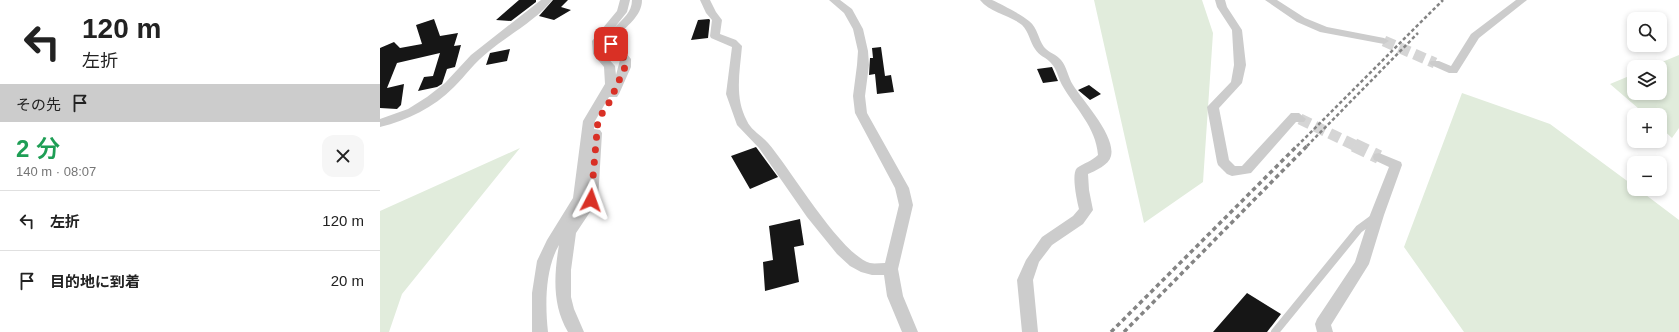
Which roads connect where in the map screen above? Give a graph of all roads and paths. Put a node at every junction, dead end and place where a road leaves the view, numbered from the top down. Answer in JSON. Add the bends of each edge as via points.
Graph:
{"nodes":[{"id":1,"x":547,"y":0,"type":"edge"},
{"id":2,"x":625,"y":0,"type":"edge"},
{"id":3,"x":637,"y":0,"type":"edge"},
{"id":4,"x":705,"y":0,"type":"edge"},
{"id":5,"x":834,"y":0,"type":"edge"},
{"id":6,"x":985,"y":0,"type":"edge"},
{"id":7,"x":1220,"y":0,"type":"edge"},
{"id":8,"x":1270,"y":0,"type":"edge"},
{"id":9,"x":1522,"y":0,"type":"edge"},
{"id":10,"x":1384,"y":41,"type":"tunnel mouth"},
{"id":11,"x":1435,"y":63,"type":"tunnel mouth"},
{"id":12,"x":1300,"y":119,"type":"dead end"},
{"id":13,"x":380,"y":123,"type":"edge"},
{"id":14,"x":1379,"y":157,"type":"tunnel mouth"},
{"id":15,"x":1377,"y":215,"type":"junction"},
{"id":16,"x":566,"y":229,"type":"junction"},
{"id":17,"x":891,"y":269,"type":"junction"},
{"id":18,"x":540,"y":332,"type":"edge"},
{"id":19,"x":576,"y":332,"type":"edge"},
{"id":20,"x":910,"y":332,"type":"edge"},
{"id":21,"x":1030,"y":332,"type":"edge"},
{"id":22,"x":1275,"y":332,"type":"edge"},
{"id":23,"x":1325,"y":332,"type":"edge"}],
"edges":[{"from":1,"to":13,"type":"street","via":[[475,57],[427,104],[408,115]]},
{"from":2,"to":16,"type":"street","via":[[622,12],[597,41],[598,54],[609,66],[611,84],[588,121],[580,198]]},
{"from":3,"to":16,"type":"street","via":[[636,12],[611,36],[611,44],[616,52],[626,59],[610,101],[598,120],[591,200]]},
{"from":4,"to":17,"type":"street","via":[[717,20],[715,36],[737,46],[732,94],[741,122],[763,145],[837,246],[854,263],[866,269]]},
{"from":5,"to":17,"type":"street","via":[[848,11],[858,29],[863,51],[859,96],[861,113],[902,188],[906,205]]},
{"from":6,"to":21,"type":"street","via":[[1022,20],[1032,30],[1040,49],[1055,60],[1067,84],[1092,117],[1105,146],[1105,156],[1097,164],[1081,172],[1086,210],[1078,220],[1048,241],[1033,260],[1025,280]]},
{"from":7,"to":12,"type":"street","via":[[1237,30],[1240,65],[1236,84],[1213,107],[1223,162],[1232,171],[1246,170],[1295,116]]},
{"from":8,"to":10,"type":"street","via":[[1301,20],[1324,30]]},
{"from":9,"to":11,"type":"street","via":[[1475,36],[1453,71]]},
{"from":14,"to":15,"type":"street","via":[[1396,165]]},
{"from":15,"to":22,"type":"lane","via":[[1360,229]]},
{"from":15,"to":23,"type":"street","via":[[1362,264],[1324,324]]},
{"from":16,"to":18,"type":"street","via":[[546,256],[540,291]]},
{"from":16,"to":19,"type":"street","via":[[563,299]]},
{"from":17,"to":20,"type":"street","via":[[895,296]]}]}
